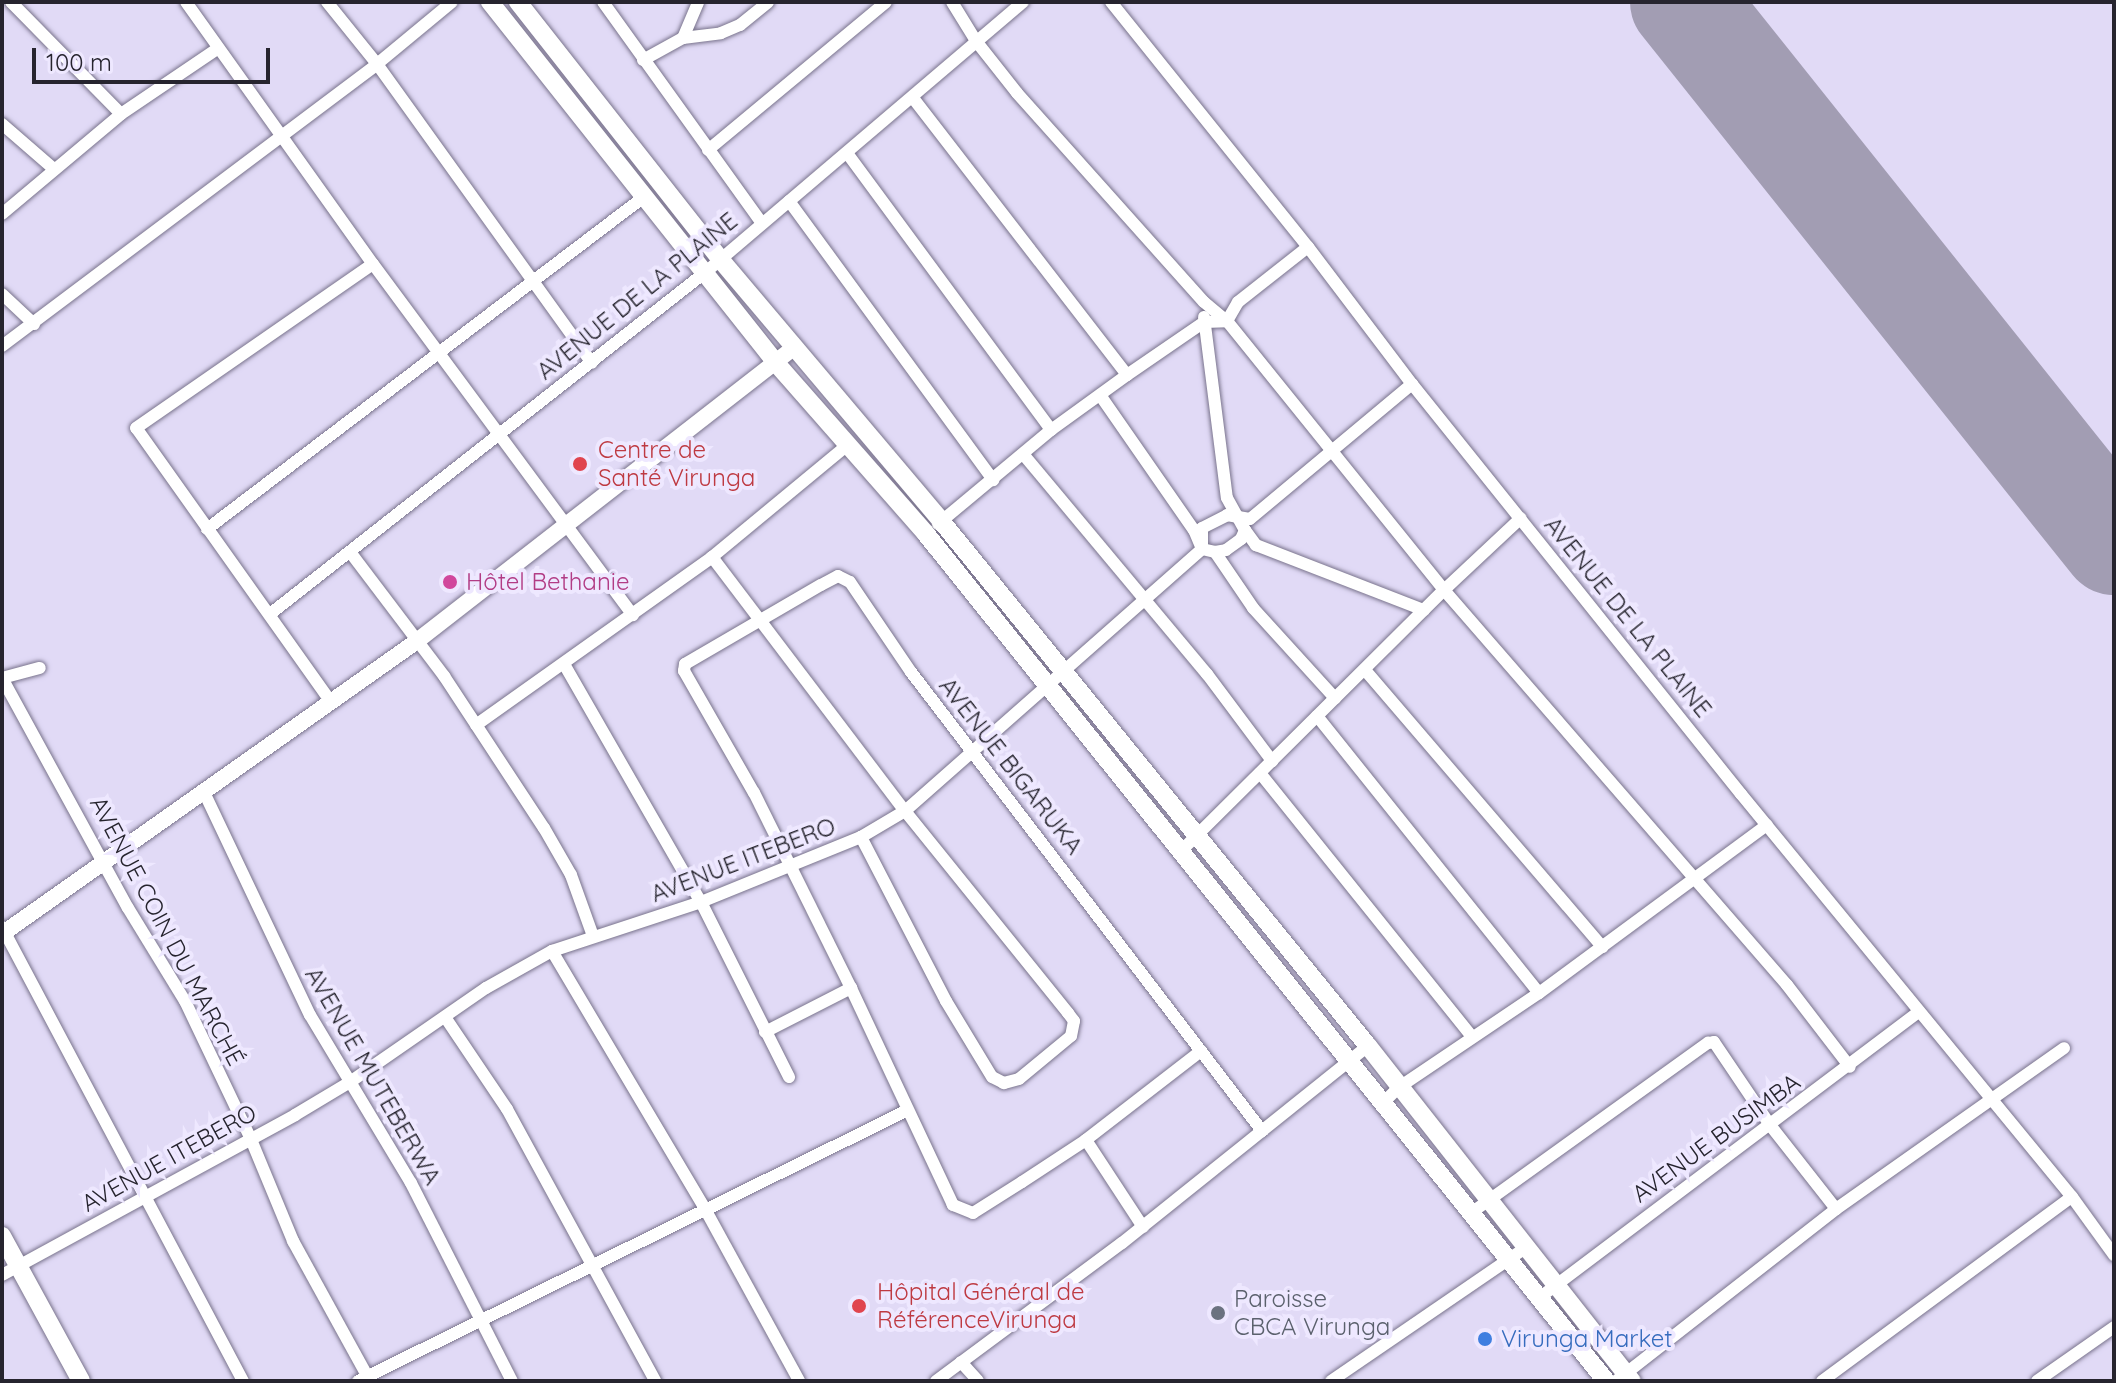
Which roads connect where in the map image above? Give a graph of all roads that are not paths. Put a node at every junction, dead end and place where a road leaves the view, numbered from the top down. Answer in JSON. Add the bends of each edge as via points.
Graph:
{"nodes":[{"id":1,"x":11,"y":2,"type":"edge"},
{"id":2,"x":186,"y":2,"type":"edge"},
{"id":3,"x":327,"y":2,"type":"edge"},
{"id":4,"x":452,"y":2,"type":"edge"},
{"id":5,"x":490,"y":2,"type":"edge"},
{"id":6,"x":603,"y":2,"type":"edge"},
{"id":7,"x":698,"y":2,"type":"edge"},
{"id":8,"x":768,"y":2,"type":"edge"},
{"id":9,"x":886,"y":2,"type":"edge"},
{"id":10,"x":952,"y":2,"type":"edge"},
{"id":11,"x":1023,"y":2,"type":"edge"},
{"id":12,"x":1111,"y":2,"type":"edge"},
{"id":13,"x":525,"y":5,"type":"edge"},
{"id":14,"x":508,"y":23,"type":"junction"},
{"id":15,"x":683,"y":38,"type":"junction"},
{"id":16,"x":976,"y":41,"type":"junction"},
{"id":17,"x":217,"y":49,"type":"junction"},
{"id":18,"x":643,"y":60,"type":"junction"},
{"id":19,"x":377,"y":64,"type":"junction"},
{"id":20,"x":913,"y":98,"type":"junction"},
{"id":21,"x":121,"y":114,"type":"junction"},
{"id":22,"x":2,"y":124,"type":"edge"},
{"id":23,"x":281,"y":137,"type":"junction"},
{"id":24,"x":708,"y":150,"type":"junction"},
{"id":25,"x":847,"y":153,"type":"junction"},
{"id":26,"x":54,"y":169,"type":"junction"},
{"id":27,"x":645,"y":196,"type":"junction"},
{"id":28,"x":789,"y":201,"type":"junction"},
{"id":29,"x":2,"y":214,"type":"edge"},
{"id":30,"x":762,"y":223,"type":"junction"},
{"id":31,"x":1308,"y":247,"type":"junction"},
{"id":32,"x":373,"y":264,"type":"junction"},
{"id":33,"x":713,"y":265,"type":"junction"},
{"id":34,"x":535,"y":283,"type":"junction"},
{"id":35,"x":2,"y":294,"type":"edge"},
{"id":36,"x":1204,"y":302,"type":"junction"},
{"id":37,"x":1227,"y":321,"type":"junction"},
{"id":38,"x":1204,"y":322,"type":"junction"},
{"id":39,"x":34,"y":324,"type":"junction"},
{"id":40,"x":2,"y":346,"type":"edge"},
{"id":41,"x":794,"y":347,"type":"junction"},
{"id":42,"x":439,"y":352,"type":"junction"},
{"id":43,"x":592,"y":363,"type":"junction"},
{"id":44,"x":776,"y":363,"type":"junction"},
{"id":45,"x":1127,"y":375,"type":"junction"},
{"id":46,"x":1412,"y":384,"type":"junction"},
{"id":47,"x":1100,"y":395,"type":"junction"},
{"id":48,"x":1051,"y":430,"type":"junction"},
{"id":49,"x":500,"y":434,"type":"junction"},
{"id":50,"x":846,"y":446,"type":"junction"},
{"id":51,"x":1332,"y":451,"type":"junction"},
{"id":52,"x":1023,"y":454,"type":"junction"},
{"id":53,"x":993,"y":480,"type":"junction"},
{"id":54,"x":1521,"y":518,"type":"junction"},
{"id":55,"x":942,"y":522,"type":"junction"},
{"id":56,"x":567,"y":524,"type":"junction"},
{"id":57,"x":1242,"y":525,"type":"junction"},
{"id":58,"x":207,"y":529,"type":"junction"},
{"id":59,"x":926,"y":534,"type":"junction"},
{"id":60,"x":1209,"y":550,"type":"junction"},
{"id":61,"x":350,"y":552,"type":"junction"},
{"id":62,"x":712,"y":557,"type":"junction"},
{"id":63,"x":1444,"y":590,"type":"junction"},
{"id":64,"x":1141,"y":599,"type":"junction"},
{"id":65,"x":1424,"y":610,"type":"junction"},
{"id":66,"x":270,"y":614,"type":"junction"},
{"id":67,"x":633,"y":615,"type":"junction"},
{"id":68,"x":762,"y":619,"type":"junction"},
{"id":69,"x":417,"y":641,"type":"junction"},
{"id":70,"x":564,"y":664,"type":"junction"},
{"id":71,"x":40,"y":668,"type":"dead end"},
{"id":72,"x":1365,"y":670,"type":"junction"},
{"id":73,"x":1065,"y":671,"type":"junction"},
{"id":74,"x":2,"y":678,"type":"edge"},
{"id":75,"x":1048,"y":686,"type":"junction"},
{"id":76,"x":1335,"y":698,"type":"junction"},
{"id":77,"x":331,"y":702,"type":"junction"},
{"id":78,"x":1317,"y":716,"type":"junction"},
{"id":79,"x":476,"y":725,"type":"junction"},
{"id":80,"x":1116,"y":734,"type":"junction"},
{"id":81,"x":1099,"y":750,"type":"junction"},
{"id":82,"x":974,"y":752,"type":"junction"},
{"id":83,"x":1272,"y":761,"type":"junction"},
{"id":84,"x":1260,"y":773,"type":"junction"},
{"id":85,"x":203,"y":790,"type":"junction"},
{"id":86,"x":905,"y":811,"type":"junction"},
{"id":87,"x":1767,"y":825,"type":"junction"},
{"id":88,"x":1196,"y":834,"type":"junction"},
{"id":89,"x":861,"y":837,"type":"junction"},
{"id":90,"x":1180,"y":852,"type":"junction"},
{"id":91,"x":104,"y":861,"type":"junction"},
{"id":92,"x":788,"y":865,"type":"junction"},
{"id":93,"x":1697,"y":880,"type":"junction"},
{"id":94,"x":701,"y":902,"type":"junction"},
{"id":95,"x":3,"y":931,"type":"edge"},
{"id":96,"x":593,"y":936,"type":"junction"},
{"id":97,"x":1602,"y":947,"type":"junction"},
{"id":98,"x":552,"y":951,"type":"junction"},
{"id":99,"x":851,"y":988,"type":"junction"},
{"id":100,"x":1539,"y":993,"type":"junction"},
{"id":101,"x":1919,"y":1012,"type":"junction"},
{"id":102,"x":445,"y":1017,"type":"junction"},
{"id":103,"x":765,"y":1032,"type":"junction"},
{"id":104,"x":1472,"y":1037,"type":"junction"},
{"id":105,"x":1368,"y":1046,"type":"junction"},
{"id":106,"x":2064,"y":1048,"type":"dead end"},
{"id":107,"x":1201,"y":1051,"type":"junction"},
{"id":108,"x":1350,"y":1063,"type":"junction"},
{"id":109,"x":1850,"y":1067,"type":"junction"},
{"id":110,"x":789,"y":1077,"type":"dead end"},
{"id":111,"x":350,"y":1082,"type":"junction"},
{"id":112,"x":1398,"y":1088,"type":"junction"},
{"id":113,"x":1992,"y":1098,"type":"junction"},
{"id":114,"x":1382,"y":1104,"type":"junction"},
{"id":115,"x":908,"y":1110,"type":"junction"},
{"id":116,"x":1770,"y":1125,"type":"junction"},
{"id":117,"x":1262,"y":1131,"type":"junction"},
{"id":118,"x":250,"y":1137,"type":"junction"},
{"id":119,"x":1086,"y":1140,"type":"junction"},
{"id":120,"x":146,"y":1196,"type":"junction"},
{"id":121,"x":2072,"y":1197,"type":"junction"},
{"id":122,"x":1488,"y":1200,"type":"junction"},
{"id":123,"x":705,"y":1209,"type":"junction"},
{"id":124,"x":1836,"y":1209,"type":"junction"},
{"id":125,"x":1471,"y":1213,"type":"junction"},
{"id":126,"x":1143,"y":1227,"type":"junction"},
{"id":127,"x":2,"y":1236,"type":"edge"},
{"id":128,"x":1527,"y":1247,"type":"junction"},
{"id":129,"x":2114,"y":1255,"type":"edge"},
{"id":130,"x":1509,"y":1260,"type":"junction"},
{"id":131,"x":592,"y":1264,"type":"junction"},
{"id":132,"x":10,"y":1271,"type":"edge"},
{"id":133,"x":1554,"y":1285,"type":"junction"},
{"id":134,"x":1539,"y":1298,"type":"junction"},
{"id":135,"x":480,"y":1321,"type":"junction"},
{"id":136,"x":2114,"y":1327,"type":"edge"},
{"id":137,"x":961,"y":1362,"type":"junction"},
{"id":138,"x":1624,"y":1378,"type":"edge"},
{"id":139,"x":365,"y":1379,"type":"edge"},
{"id":140,"x":81,"y":1381,"type":"edge"},
{"id":141,"x":243,"y":1381,"type":"edge"},
{"id":142,"x":512,"y":1381,"type":"edge"},
{"id":143,"x":655,"y":1381,"type":"edge"},
{"id":144,"x":799,"y":1381,"type":"edge"},
{"id":145,"x":936,"y":1381,"type":"edge"},
{"id":146,"x":978,"y":1381,"type":"edge"},
{"id":147,"x":1331,"y":1381,"type":"edge"},
{"id":148,"x":1606,"y":1381,"type":"edge"},
{"id":149,"x":1822,"y":1381,"type":"edge"},
{"id":150,"x":2037,"y":1381,"type":"edge"}],
"edges":[{"from":1,"to":21,"type":"street"},
{"from":2,"to":17,"type":"street"},
{"from":3,"to":19,"type":"street"},
{"from":4,"to":19,"type":"street"},
{"from":5,"to":14,"type":"main road"},
{"from":6,"to":18,"type":"street"},
{"from":7,"to":15,"type":"street"},
{"from":8,"to":15,"type":"street","via":[[740,25]]},
{"from":9,"to":24,"type":"street"},
{"from":10,"to":16,"type":"street"},
{"from":11,"to":16,"type":"street","name":"AVENUE DE LA PLAINE"},
{"from":12,"to":31,"type":"street","name":"AVENUE DE LA PLAINE"},
{"from":13,"to":14,"type":"street"},
{"from":13,"to":33,"type":"main road"},
{"from":14,"to":27,"type":"main road"},
{"from":15,"to":18,"type":"street"},
{"from":16,"to":20,"type":"street","name":"AVENUE DE LA PLAINE"},
{"from":16,"to":36,"type":"street"},
{"from":17,"to":21,"type":"street"},
{"from":17,"to":23,"type":"street"},
{"from":18,"to":24,"type":"street"},
{"from":19,"to":23,"type":"street"},
{"from":19,"to":34,"type":"street"},
{"from":20,"to":25,"type":"street","name":"AVENUE DE LA PLAINE"},
{"from":20,"to":45,"type":"street"},
{"from":21,"to":26,"type":"street"},
{"from":22,"to":26,"type":"street"},
{"from":23,"to":32,"type":"street"},
{"from":23,"to":39,"type":"street"},
{"from":24,"to":30,"type":"street"},
{"from":25,"to":28,"type":"street","name":"AVENUE DE LA PLAINE"},
{"from":25,"to":48,"type":"street"},
{"from":26,"to":29,"type":"street"},
{"from":27,"to":33,"type":"main road"},
{"from":27,"to":34,"type":"street"},
{"from":28,"to":30,"type":"street","name":"AVENUE DE LA PLAINE"},
{"from":28,"to":53,"type":"street"},
{"from":30,"to":33,"type":"street","name":"AVENUE DE LA PLAINE"},
{"from":31,"to":37,"type":"street","via":[[1238,302]]},
{"from":31,"to":46,"type":"street","name":"AVENUE DE LA PLAINE"},
{"from":32,"to":42,"type":"street"},
{"from":32,"to":58,"type":"street","via":[[136,428]]},
{"from":33,"to":41,"type":"main road"},
{"from":33,"to":43,"type":"street","name":"AVENUE DE LA PLAINE"},
{"from":33,"to":44,"type":"main road"},
{"from":34,"to":42,"type":"street"},
{"from":34,"to":43,"type":"street"},
{"from":35,"to":39,"type":"street"},
{"from":36,"to":37,"type":"street"},
{"from":36,"to":38,"type":"street"},
{"from":37,"to":38,"type":"street"},
{"from":37,"to":51,"type":"street"},
{"from":38,"to":45,"type":"street"},
{"from":38,"to":57,"type":"street","via":[[1227,498]]},
{"from":39,"to":40,"type":"street"},
{"from":41,"to":44,"type":"street"},
{"from":41,"to":55,"type":"main road"},
{"from":42,"to":49,"type":"street"},
{"from":42,"to":58,"type":"street"},
{"from":43,"to":49,"type":"street","name":"AVENUE DE LA PLAINE"},
{"from":44,"to":50,"type":"main road"},
{"from":44,"to":56,"type":"street"},
{"from":45,"to":47,"type":"street"},
{"from":46,"to":51,"type":"street","name":"AVENUE ITEBERO"},
{"from":46,"to":54,"type":"street","name":"AVENUE DE LA PLAINE"},
{"from":47,"to":48,"type":"street"},
{"from":47,"to":60,"type":"street"},
{"from":48,"to":52,"type":"street"},
{"from":49,"to":56,"type":"street"},
{"from":49,"to":61,"type":"street","name":"AVENUE DE LA PLAINE"},
{"from":50,"to":59,"type":"main road"},
{"from":50,"to":62,"type":"street"},
{"from":51,"to":57,"type":"street","name":"AVENUE ITEBERO"},
{"from":51,"to":63,"type":"street"},
{"from":52,"to":53,"type":"street"},
{"from":52,"to":64,"type":"street"},
{"from":53,"to":55,"type":"street"},
{"from":54,"to":63,"type":"street"},
{"from":54,"to":87,"type":"street","name":"AVENUE DE LA PLAINE"},
{"from":55,"to":59,"type":"street"},
{"from":55,"to":73,"type":"main road"},
{"from":56,"to":67,"type":"street"},
{"from":56,"to":69,"type":"street"},
{"from":57,"to":60,"type":"street","via":[[1241,539],[1226,550]]},
{"from":57,"to":60,"type":"street","name":"AVENUE ITEBERO","via":[[1227,515],[1202,528]]},
{"from":57,"to":65,"type":"street","via":[[1256,545]]},
{"from":58,"to":66,"type":"street"},
{"from":59,"to":75,"type":"main road"},
{"from":60,"to":64,"type":"street","name":"AVENUE ITEBERO"},
{"from":60,"to":76,"type":"street","via":[[1253,608]]},
{"from":61,"to":66,"type":"street","name":"AVENUE DE LA PLAINE"},
{"from":61,"to":69,"type":"street"},
{"from":62,"to":67,"type":"street"},
{"from":62,"to":68,"type":"street"},
{"from":63,"to":65,"type":"street"},
{"from":63,"to":93,"type":"street"},
{"from":64,"to":73,"type":"street","name":"AVENUE ITEBERO"},
{"from":64,"to":83,"type":"street","via":[[1207,674]]},
{"from":65,"to":72,"type":"street"},
{"from":66,"to":77,"type":"street"},
{"from":67,"to":70,"type":"street"},
{"from":68,"to":82,"type":"street","name":"AVENUE BIGARUKA","via":[[838,576],[845,578]]},
{"from":68,"to":86,"type":"street"},
{"from":68,"to":92,"type":"street","name":"AVENUE BIGARUKA","via":[[689,658],[684,671],[754,793]]},
{"from":69,"to":77,"type":"street"},
{"from":69,"to":79,"type":"street"},
{"from":70,"to":79,"type":"street"},
{"from":70,"to":94,"type":"street"},
{"from":71,"to":74,"type":"street"},
{"from":72,"to":76,"type":"street"},
{"from":72,"to":97,"type":"street"},
{"from":73,"to":75,"type":"street","name":"AVENUE ITEBERO"},
{"from":73,"to":80,"type":"main road"},
{"from":74,"to":91,"type":"street","name":"AVENUE COIN DU MARCHÉ"},
{"from":75,"to":81,"type":"main road"},
{"from":75,"to":82,"type":"street","name":"AVENUE ITEBERO"},
{"from":76,"to":78,"type":"street"},
{"from":77,"to":85,"type":"street"},
{"from":78,"to":83,"type":"street"},
{"from":78,"to":100,"type":"street"},
{"from":79,"to":96,"type":"street","via":[[562,857]]},
{"from":80,"to":81,"type":"main road"},
{"from":80,"to":88,"type":"main road"},
{"from":81,"to":90,"type":"main road"},
{"from":82,"to":86,"type":"street","name":"AVENUE ITEBERO"},
{"from":82,"to":107,"type":"street","name":"AVENUE BIGARUKA"},
{"from":83,"to":84,"type":"street"},
{"from":84,"to":88,"type":"street"},
{"from":84,"to":104,"type":"street"},
{"from":85,"to":91,"type":"street"},
{"from":85,"to":111,"type":"street","name":"AVENUE MUTEBERWA","via":[[281,958]]},
{"from":86,"to":89,"type":"street","name":"AVENUE ITEBERO"},
{"from":86,"to":89,"type":"street","via":[[1074,1021],[1071,1036],[1019,1079],[1004,1083],[982,1064]]},
{"from":87,"to":93,"type":"street"},
{"from":87,"to":101,"type":"street","name":"AVENUE DE LA PLAINE"},
{"from":88,"to":90,"type":"street"},
{"from":88,"to":105,"type":"main road"},
{"from":89,"to":92,"type":"street","name":"AVENUE ITEBERO"},
{"from":90,"to":108,"type":"main road"},
{"from":91,"to":95,"type":"street"},
{"from":91,"to":118,"type":"street","name":"AVENUE COIN DU MARCHÉ","via":[[185,1001]]},
{"from":92,"to":94,"type":"street","name":"AVENUE ITEBERO"},
{"from":92,"to":99,"type":"street"},
{"from":93,"to":97,"type":"street"},
{"from":93,"to":109,"type":"street"},
{"from":94,"to":96,"type":"street","name":"AVENUE ITEBERO"},
{"from":94,"to":103,"type":"street"},
{"from":95,"to":120,"type":"street"},
{"from":96,"to":98,"type":"street","name":"AVENUE ITEBERO"},
{"from":97,"to":100,"type":"street"},
{"from":98,"to":102,"type":"street","name":"AVENUE ITEBERO"},
{"from":98,"to":123,"type":"street"},
{"from":99,"to":103,"type":"street"},
{"from":99,"to":115,"type":"street"},
{"from":100,"to":104,"type":"street"},
{"from":101,"to":109,"type":"street","name":"AVENUE BUSIMBA"},
{"from":101,"to":113,"type":"street","name":"AVENUE DE LA PLAINE"},
{"from":102,"to":111,"type":"street","name":"AVENUE ITEBERO"},
{"from":102,"to":131,"type":"street","via":[[507,1109]]},
{"from":103,"to":110,"type":"street"},
{"from":104,"to":112,"type":"street"},
{"from":105,"to":108,"type":"street"},
{"from":105,"to":112,"type":"main road"},
{"from":106,"to":113,"type":"street"},
{"from":107,"to":117,"type":"street","name":"AVENUE BIGARUKA"},
{"from":107,"to":119,"type":"street"},
{"from":108,"to":114,"type":"main road"},
{"from":108,"to":117,"type":"street"},
{"from":109,"to":116,"type":"street","name":"AVENUE BUSIMBA"},
{"from":111,"to":118,"type":"street","name":"AVENUE ITEBERO"},
{"from":111,"to":135,"type":"street","name":"AVENUE MUTEBERWA","via":[[411,1183]]},
{"from":112,"to":114,"type":"street"},
{"from":112,"to":122,"type":"main road"},
{"from":113,"to":121,"type":"street","name":"AVENUE DE LA PLAINE"},
{"from":113,"to":124,"type":"street"},
{"from":114,"to":125,"type":"main road"},
{"from":115,"to":119,"type":"street","via":[[953,1205],[962,1212],[973,1213]]},
{"from":115,"to":123,"type":"street"},
{"from":116,"to":122,"type":"street","via":[[1720,1047],[1708,1043]]},
{"from":116,"to":124,"type":"street"},
{"from":116,"to":133,"type":"street","name":"AVENUE BUSIMBA"},
{"from":117,"to":126,"type":"street"},
{"from":118,"to":120,"type":"street","name":"AVENUE ITEBERO"},
{"from":118,"to":139,"type":"street","name":"AVENUE COIN DU MARCHÉ","via":[[293,1241]]},
{"from":119,"to":126,"type":"street"},
{"from":120,"to":132,"type":"street","name":"AVENUE ITEBERO"},
{"from":120,"to":141,"type":"street"},
{"from":121,"to":129,"type":"street","name":"AVENUE DE LA PLAINE"},
{"from":121,"to":149,"type":"street"},
{"from":122,"to":125,"type":"street"},
{"from":122,"to":128,"type":"main road"},
{"from":123,"to":131,"type":"street"},
{"from":123,"to":144,"type":"street"},
{"from":124,"to":138,"type":"street"},
{"from":125,"to":130,"type":"main road"},
{"from":126,"to":137,"type":"street"},
{"from":127,"to":132,"type":"main road"},
{"from":128,"to":130,"type":"street"},
{"from":128,"to":133,"type":"main road"},
{"from":130,"to":134,"type":"main road"},
{"from":130,"to":147,"type":"street"},
{"from":131,"to":135,"type":"street"},
{"from":131,"to":143,"type":"street"},
{"from":132,"to":140,"type":"main road"},
{"from":133,"to":134,"type":"street","name":"AVENUE BUSIMBA"},
{"from":133,"to":138,"type":"main road"},
{"from":134,"to":148,"type":"main road"},
{"from":135,"to":139,"type":"street"},
{"from":135,"to":142,"type":"street","name":"AVENUE MUTEBERWA"},
{"from":136,"to":150,"type":"street"},
{"from":137,"to":145,"type":"street"},
{"from":137,"to":146,"type":"street"}]}
